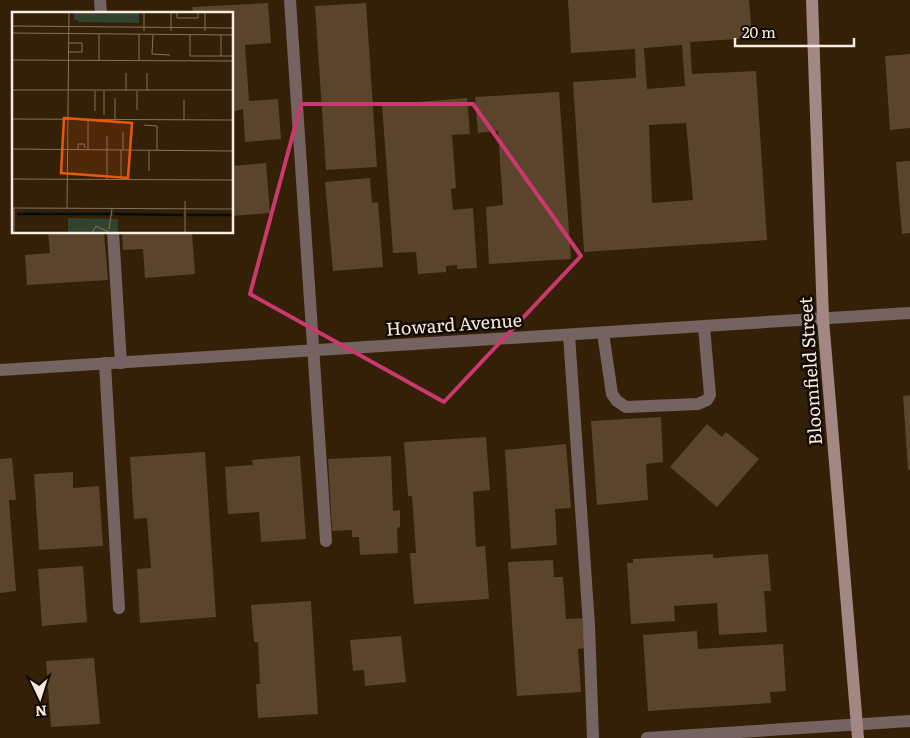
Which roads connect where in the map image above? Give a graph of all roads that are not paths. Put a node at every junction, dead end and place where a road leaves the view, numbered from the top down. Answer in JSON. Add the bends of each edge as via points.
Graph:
{"nodes":[{"id":1,"x":290,"y":0,"type":"edge"},
{"id":2,"x":812,"y":0,"type":"edge"},
{"id":3,"x":113,"y":234,"type":"edge"},
{"id":4,"x":910,"y":314,"type":"edge"},
{"id":5,"x":823,"y":319,"type":"junction"},
{"id":6,"x":704,"y":327,"type":"junction"},
{"id":7,"x":603,"y":332,"type":"junction"},
{"id":8,"x":569,"y":335,"type":"junction"},
{"id":9,"x":314,"y":351,"type":"junction"},
{"id":10,"x":105,"y":363,"type":"junction"},
{"id":11,"x":120,"y":363,"type":"junction"},
{"id":12,"x":0,"y":370,"type":"edge"},
{"id":13,"x":326,"y":541,"type":"dead end"},
{"id":14,"x":119,"y":608,"type":"dead end"},
{"id":15,"x":910,"y":721,"type":"edge"},
{"id":16,"x":857,"y":724,"type":"junction"},
{"id":17,"x":593,"y":738,"type":"edge"},
{"id":18,"x":648,"y":738,"type":"edge"},
{"id":19,"x":858,"y":738,"type":"edge"}],
"edges":[{"from":1,"to":9,"type":"street"},
{"from":2,"to":5,"type":"street","name":"Bloomfield Street"},
{"from":3,"to":11,"type":"street"},
{"from":4,"to":5,"type":"street","name":"Howard Avenue"},
{"from":5,"to":6,"type":"street","name":"Howard Avenue"},
{"from":5,"to":16,"type":"street","name":"Bloomfield Street"},
{"from":6,"to":7,"type":"street","name":"Howard Avenue"},
{"from":6,"to":7,"type":"street","via":[[710,395],[698,404],[626,407],[617,401],[612,394]]},
{"from":7,"to":8,"type":"street","name":"Howard Avenue"},
{"from":8,"to":9,"type":"street","name":"Howard Avenue"},
{"from":8,"to":17,"type":"street","via":[[589,625]]},
{"from":9,"to":11,"type":"street","name":"Howard Avenue"},
{"from":9,"to":13,"type":"street"},
{"from":10,"to":11,"type":"street","name":"Howard Avenue"},
{"from":10,"to":12,"type":"street","name":"Howard Avenue"},
{"from":10,"to":14,"type":"street"},
{"from":15,"to":16,"type":"street"},
{"from":16,"to":18,"type":"street"},
{"from":16,"to":19,"type":"street","name":"Bloomfield Street"}]}
